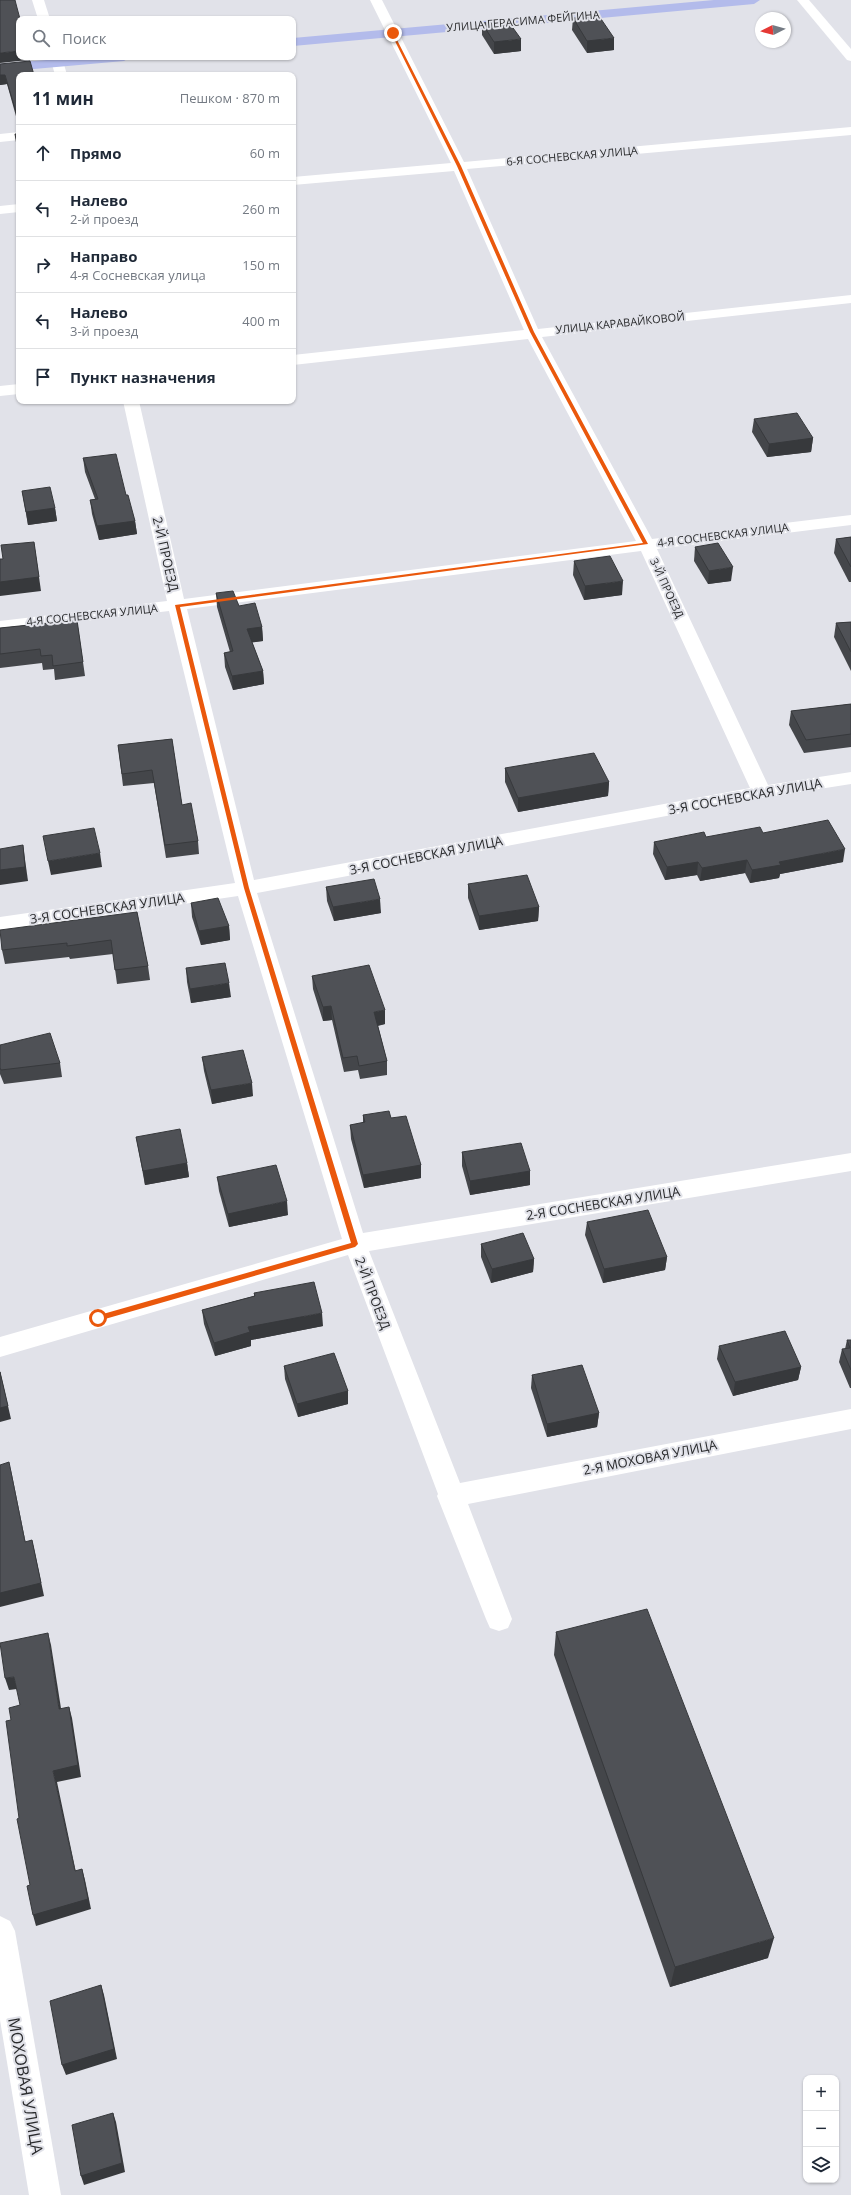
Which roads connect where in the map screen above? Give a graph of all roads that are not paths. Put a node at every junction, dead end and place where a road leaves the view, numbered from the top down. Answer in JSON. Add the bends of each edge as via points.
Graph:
{"nodes":[{"id":1,"x":38,"y":0,"type":"edge"},
{"id":2,"x":376,"y":0,"type":"edge"},
{"id":3,"x":754,"y":0,"type":"edge"},
{"id":4,"x":803,"y":0,"type":"edge"},
{"id":5,"x":43,"y":16,"type":"edge"},
{"id":6,"x":393,"y":33,"type":"junction"},
{"id":7,"x":296,"y":42,"type":"edge"},
{"id":8,"x":851,"y":57,"type":"edge"},
{"id":9,"x":99,"y":60,"type":"edge"},
{"id":10,"x":58,"y":65,"type":"edge"},
{"id":11,"x":0,"y":68,"type":"edge"},
{"id":12,"x":851,"y":130,"type":"edge"},
{"id":13,"x":16,"y":136,"type":"edge"},
{"id":14,"x":0,"y":138,"type":"edge"},
{"id":15,"x":459,"y":166,"type":"junction"},
{"id":16,"x":296,"y":181,"type":"edge"},
{"id":17,"x":16,"y":208,"type":"edge"},
{"id":18,"x":0,"y":210,"type":"edge"},
{"id":19,"x":851,"y":299,"type":"edge"},
{"id":20,"x":532,"y":332,"type":"junction"},
{"id":21,"x":296,"y":360,"type":"edge"},
{"id":22,"x":16,"y":389,"type":"edge"},
{"id":23,"x":0,"y":391,"type":"edge"},
{"id":24,"x":132,"y":404,"type":"edge"},
{"id":25,"x":851,"y":520,"type":"edge"},
{"id":26,"x":646,"y":544,"type":"junction"},
{"id":27,"x":177,"y":606,"type":"junction"},
{"id":28,"x":0,"y":626,"type":"edge"},
{"id":29,"x":851,"y":778,"type":"edge"},
{"id":30,"x":762,"y":792,"type":"junction"},
{"id":31,"x":246,"y":888,"type":"junction"},
{"id":32,"x":0,"y":924,"type":"edge"},
{"id":33,"x":851,"y":1162,"type":"edge"},
{"id":34,"x":355,"y":1244,"type":"junction"},
{"id":35,"x":0,"y":1347,"type":"edge"},
{"id":36,"x":851,"y":1419,"type":"edge"},
{"id":37,"x":450,"y":1496,"type":"junction"},
{"id":38,"x":499,"y":1619,"type":"dead end"},
{"id":39,"x":0,"y":1931,"type":"edge"},
{"id":40,"x":45,"y":2195,"type":"edge"}],
"edges":[{"from":1,"to":5,"type":"street"},
{"from":2,"to":6,"type":"street","name":"3-Й ПРОЕЗД"},
{"from":3,"to":6,"type":"main road","name":"УЛИЦА ГЕРАСИМА ФЕЙГИНА"},
{"from":4,"to":8,"type":"street"},
{"from":6,"to":7,"type":"main road","name":"УЛИЦА ГЕРАСИМА ФЕЙГИНА"},
{"from":6,"to":15,"type":"street","name":"3-Й ПРОЕЗД"},
{"from":9,"to":10,"type":"main road"},
{"from":10,"to":11,"type":"main road"},
{"from":12,"to":15,"type":"street","name":"6-Я СОСНЕВСКАЯ УЛИЦА"},
{"from":13,"to":14,"type":"street"},
{"from":15,"to":16,"type":"street","name":"6-Я СОСНЕВСКАЯ УЛИЦА"},
{"from":15,"to":20,"type":"street","name":"3-Й ПРОЕЗД"},
{"from":17,"to":18,"type":"street"},
{"from":19,"to":20,"type":"street","name":"УЛИЦА КАРАВАЙКОВОЙ"},
{"from":20,"to":21,"type":"street","name":"УЛИЦА КАРАВАЙКОВОЙ"},
{"from":20,"to":26,"type":"street","name":"3-Й ПРОЕЗД"},
{"from":22,"to":23,"type":"street"},
{"from":24,"to":27,"type":"street","name":"2-Й ПРОЕЗД"},
{"from":25,"to":26,"type":"street","name":"4-Я СОСНЕВСКАЯ УЛИЦА"},
{"from":26,"to":27,"type":"street","name":"4-Я СОСНЕВСКАЯ УЛИЦА"},
{"from":26,"to":30,"type":"street","name":"3-Й ПРОЕЗД"},
{"from":27,"to":28,"type":"street","name":"4-Я СОСНЕВСКАЯ УЛИЦА"},
{"from":27,"to":31,"type":"street","name":"2-Й ПРОЕЗД"},
{"from":29,"to":30,"type":"street","name":"3-Я СОСНЕВСКАЯ УЛИЦА"},
{"from":30,"to":31,"type":"street","name":"3-Я СОСНЕВСКАЯ УЛИЦА"},
{"from":31,"to":32,"type":"street","name":"3-Я СОСНЕВСКАЯ УЛИЦА"},
{"from":31,"to":34,"type":"street","name":"2-Й ПРОЕЗД"},
{"from":33,"to":34,"type":"street","name":"2-Я СОСНЕВСКАЯ УЛИЦА"},
{"from":34,"to":35,"type":"street","name":"2-Я СОСНЕВСКАЯ УЛИЦА"},
{"from":34,"to":37,"type":"street","name":"2-Й ПРОЕЗД"},
{"from":36,"to":37,"type":"street","name":"2-Я МОХОВАЯ УЛИЦА"},
{"from":37,"to":38,"type":"street","name":"2-Й ПРОЕЗД"},
{"from":39,"to":40,"type":"street","name":"МОХОВАЯ УЛИЦА"}]}
